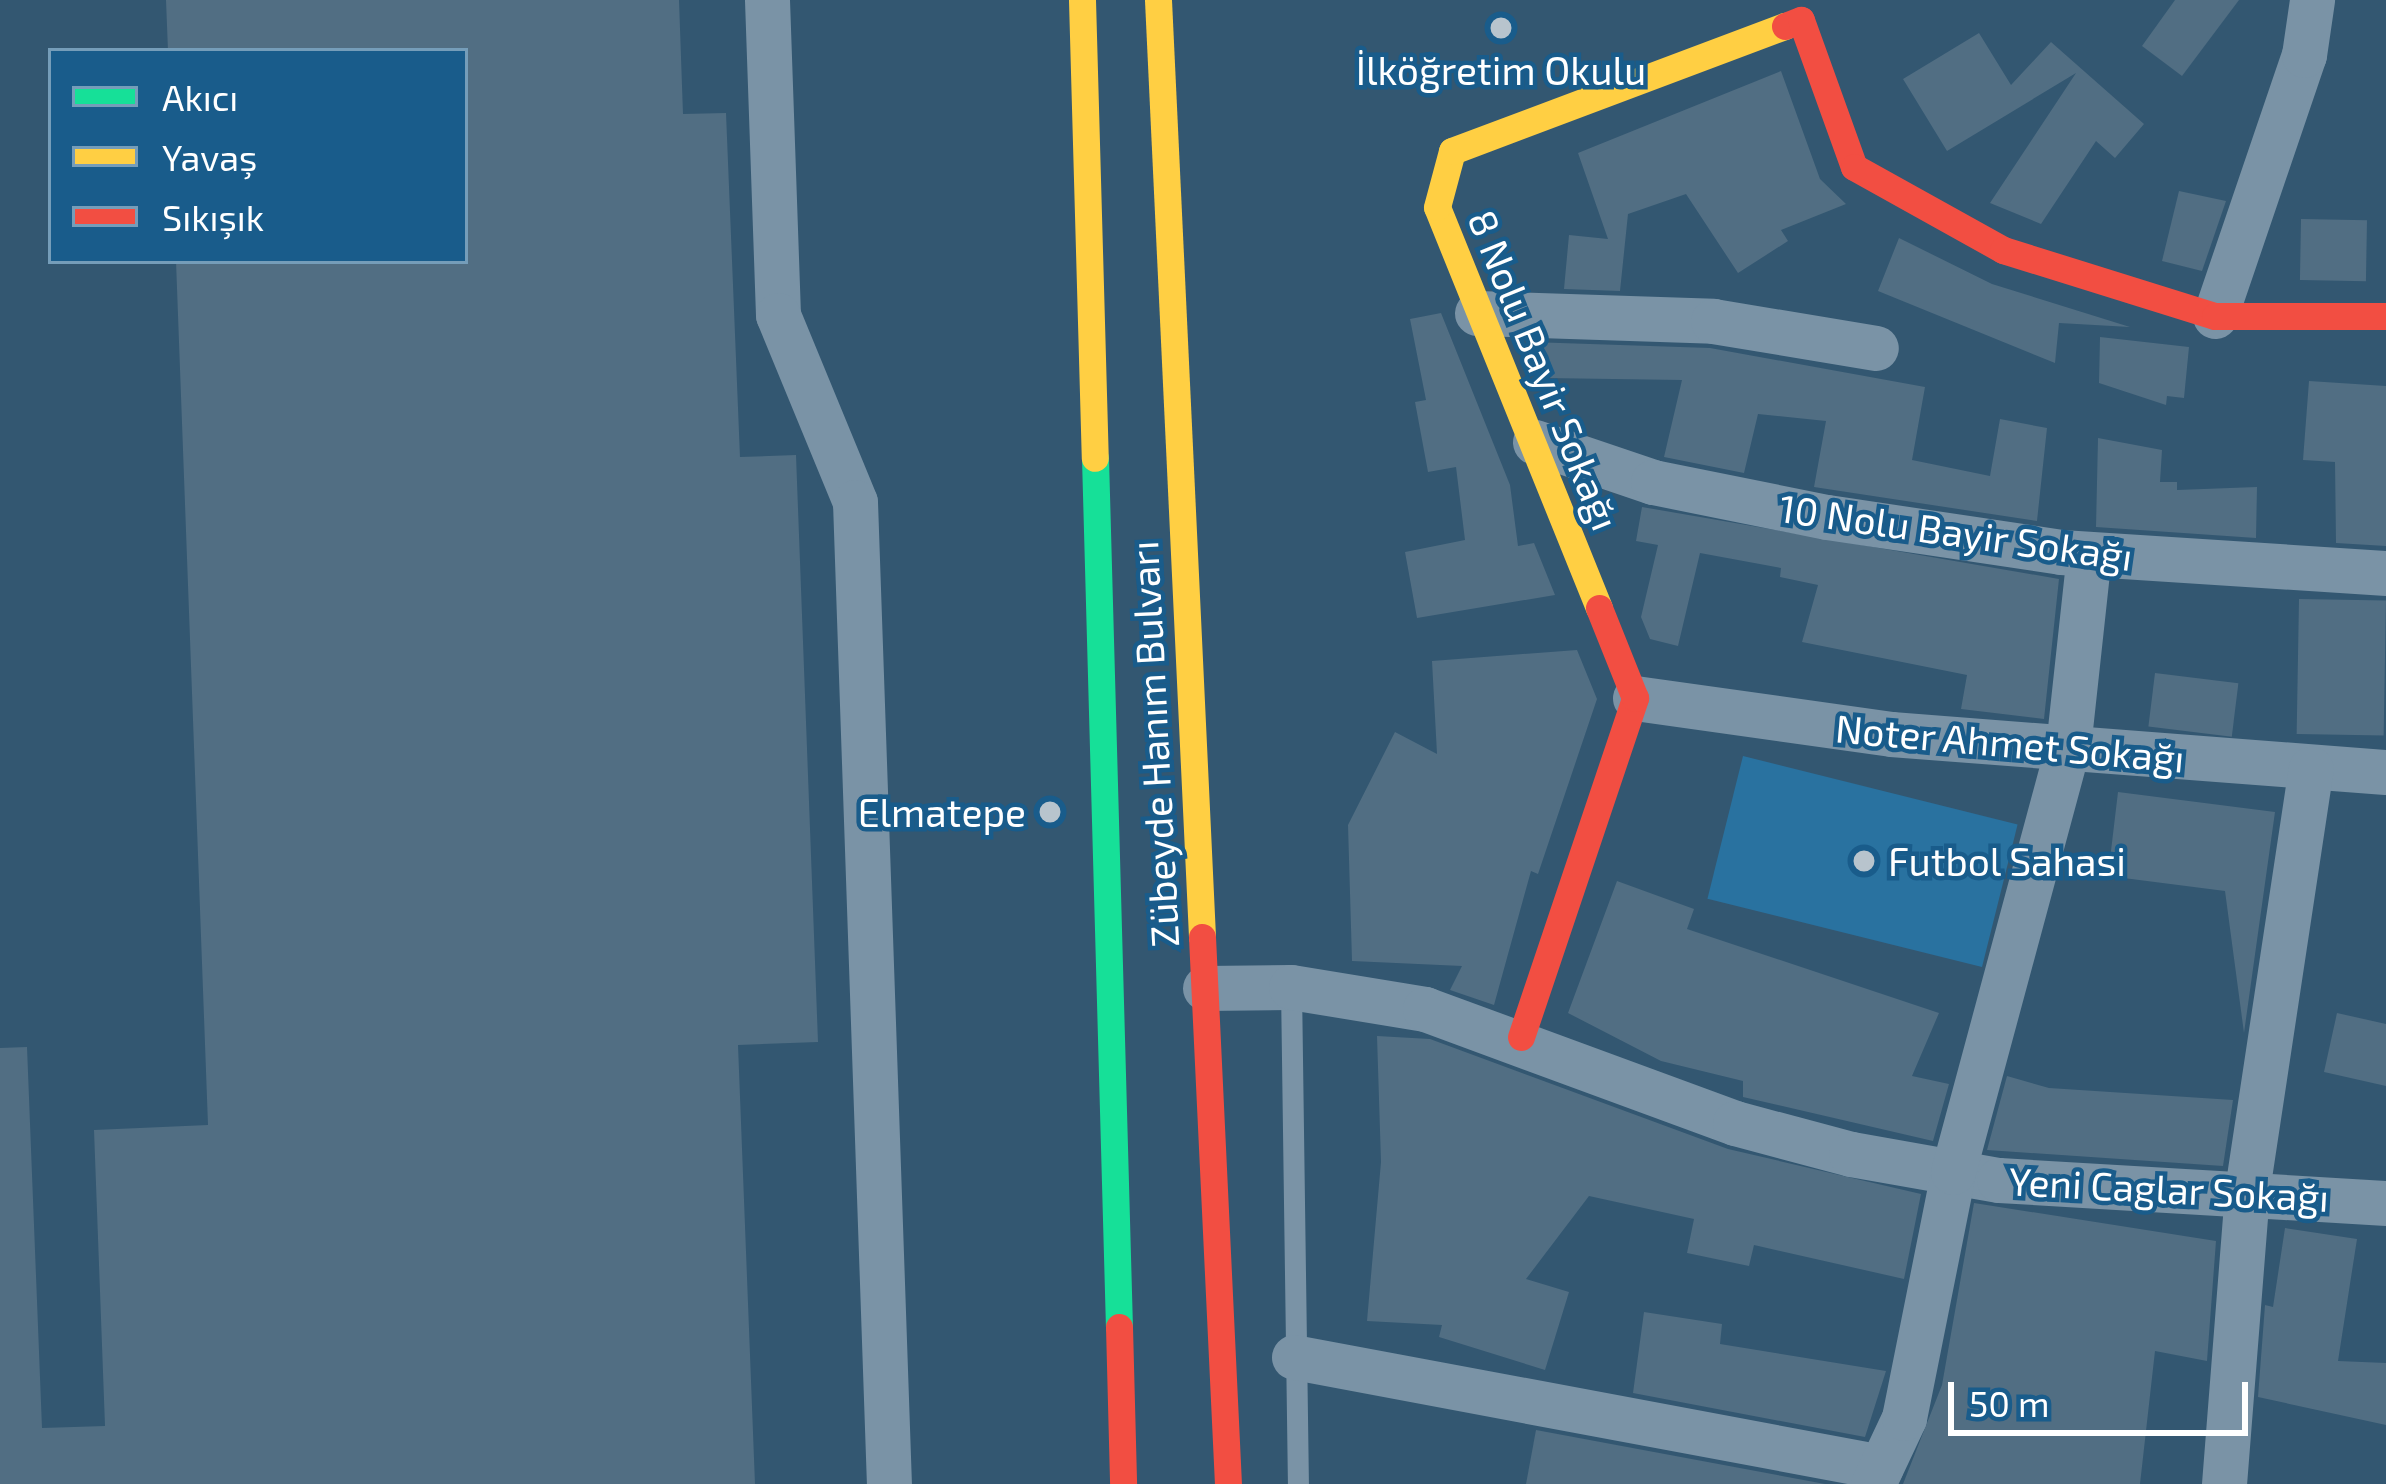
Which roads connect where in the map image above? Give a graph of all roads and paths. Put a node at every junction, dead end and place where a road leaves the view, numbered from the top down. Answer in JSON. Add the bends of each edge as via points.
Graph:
{"nodes":[{"id":1,"x":767,"y":0,"type":"edge"},
{"id":2,"x":1082,"y":0,"type":"edge"},
{"id":3,"x":1158,"y":0,"type":"edge"},
{"id":4,"x":2312,"y":0,"type":"edge"},
{"id":5,"x":1799,"y":10,"type":"edge"},
{"id":6,"x":1477,"y":314,"type":"junction"},
{"id":7,"x":2215,"y":316,"type":"junction"},
{"id":8,"x":2386,"y":316,"type":"edge"},
{"id":9,"x":1876,"y":348,"type":"dead end"},
{"id":10,"x":1535,"y":442,"type":"junction"},
{"id":11,"x":2089,"y":555,"type":"junction"},
{"id":12,"x":2386,"y":574,"type":"edge"},
{"id":13,"x":1635,"y":698,"type":"junction"},
{"id":14,"x":2068,"y":747,"type":"junction"},
{"id":15,"x":2312,"y":769,"type":"junction"},
{"id":16,"x":2386,"y":772,"type":"edge"},
{"id":17,"x":1291,"y":987,"type":"junction"},
{"id":18,"x":1204,"y":988,"type":"junction"},
{"id":19,"x":1521,"y":1037,"type":"junction"},
{"id":20,"x":1952,"y":1172,"type":"junction"},
{"id":21,"x":2247,"y":1190,"type":"junction"},
{"id":22,"x":2386,"y":1203,"type":"edge"},
{"id":23,"x":1294,"y":1357,"type":"junction"},
{"id":24,"x":1877,"y":1476,"type":"edge"},
{"id":25,"x":890,"y":1484,"type":"edge"},
{"id":26,"x":1123,"y":1484,"type":"edge"},
{"id":27,"x":1228,"y":1484,"type":"edge"},
{"id":28,"x":1298,"y":1484,"type":"edge"},
{"id":29,"x":2224,"y":1484,"type":"edge"}],
"edges":[{"from":1,"to":25,"type":"street","via":[[778,315],[856,502]]},
{"from":2,"to":26,"type":"main road","name":"Zübeyde Hanım Bulvarı"},
{"from":3,"to":18,"type":"main road","name":"Zübeyde Hanım Bulvarı"},
{"from":4,"to":7,"type":"street","via":[[2304,56]]},
{"from":5,"to":6,"type":"main road","name":"8 Nolu Bayir Sokağı","via":[[1452,151],[1438,207]]},
{"from":5,"to":7,"type":"main road","name":"8 Nolu Bayir Sokağı","via":[[1854,167],[2003,250]]},
{"from":6,"to":9,"type":"street","via":[[1693,320]]},
{"from":6,"to":10,"type":"main road","name":"8 Nolu Bayir Sokağı"},
{"from":7,"to":8,"type":"main road","name":"8 Nolu Bayir Sokağı"},
{"from":10,"to":11,"type":"street","name":"10 Nolu Bayir Sokağı","via":[[1653,482]]},
{"from":10,"to":13,"type":"main road","name":"8 Nolu Bayir Sokağı"},
{"from":11,"to":12,"type":"street","name":"10 Nolu Bayir Sokağı"},
{"from":11,"to":14,"type":"street","name":"Yeni Caglar Sokağı"},
{"from":13,"to":14,"type":"street","name":"Noter Ahmet Sokağı","via":[[1783,722]]},
{"from":13,"to":19,"type":"main road"},
{"from":14,"to":15,"type":"street","name":"Noter Ahmet Sokağı"},
{"from":14,"to":20,"type":"street","name":"Yeni Caglar Sokağı"},
{"from":15,"to":16,"type":"street","name":"Noter Ahmet Sokağı"},
{"from":15,"to":21,"type":"street"},
{"from":17,"to":18,"type":"street"},
{"from":17,"to":19,"type":"street","via":[[1425,1009]]},
{"from":17,"to":23,"type":"lane"},
{"from":18,"to":27,"type":"main road","name":"Zübeyde Hanım Bulvarı"},
{"from":19,"to":20,"type":"street","via":[[1735,1123]]},
{"from":20,"to":21,"type":"street","name":"Yeni Caglar Sokağı"},
{"from":20,"to":24,"type":"street","name":"Yeni Caglar Sokağı","via":[[1904,1418]]},
{"from":21,"to":22,"type":"street","name":"Yeni Caglar Sokağı"},
{"from":21,"to":29,"type":"street"},
{"from":23,"to":24,"type":"street"},
{"from":23,"to":28,"type":"lane"}]}
